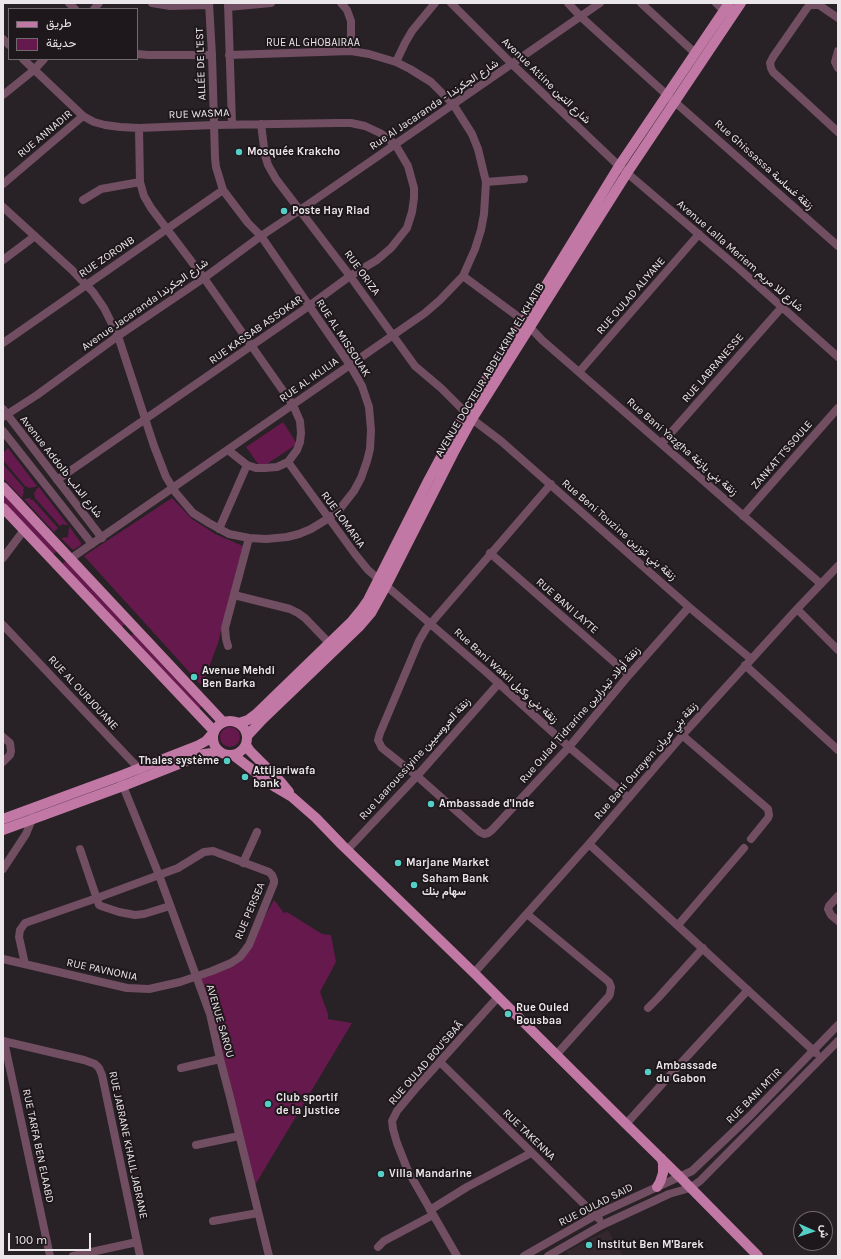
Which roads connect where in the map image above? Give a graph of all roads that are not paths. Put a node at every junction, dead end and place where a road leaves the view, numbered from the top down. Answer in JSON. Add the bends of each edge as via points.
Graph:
{"nodes":[{"id":1,"x":152,"y":3,"type":"edge"},
{"id":2,"x":271,"y":3,"type":"edge"},
{"id":3,"x":341,"y":3,"type":"edge"},
{"id":4,"x":435,"y":3,"type":"edge"},
{"id":5,"x":451,"y":3,"type":"edge"},
{"id":6,"x":568,"y":3,"type":"edge"},
{"id":7,"x":600,"y":3,"type":"edge"},
{"id":8,"x":641,"y":3,"type":"edge"},
{"id":9,"x":716,"y":3,"type":"edge"},
{"id":10,"x":741,"y":3,"type":"edge"},
{"id":11,"x":209,"y":4,"type":"edge"},
{"id":12,"x":228,"y":5,"type":"edge"},
{"id":13,"x":727,"y":7,"type":"edge"},
{"id":14,"x":580,"y":16,"type":"junction"},
{"id":15,"x":838,"y":18,"type":"edge"},
{"id":16,"x":351,"y":51,"type":"junction"},
{"id":17,"x":838,"y":51,"type":"edge"},
{"id":18,"x":695,"y":53,"type":"junction"},
{"id":19,"x":138,"y":54,"type":"edge"},
{"id":20,"x":212,"y":55,"type":"junction"},
{"id":21,"x":229,"y":55,"type":"junction"},
{"id":22,"x":24,"y":60,"type":"edge"},
{"id":23,"x":43,"y":60,"type":"edge"},
{"id":24,"x":396,"y":62,"type":"junction"},
{"id":25,"x":512,"y":64,"type":"junction"},
{"id":26,"x":838,"y":68,"type":"edge"},
{"id":27,"x":34,"y":70,"type":"junction"},
{"id":28,"x":3,"y":95,"type":"edge"},
{"id":29,"x":671,"y":98,"type":"junction"},
{"id":30,"x":453,"y":104,"type":"junction"},
{"id":31,"x":83,"y":116,"type":"junction"},
{"id":32,"x":232,"y":124,"type":"junction"},
{"id":33,"x":261,"y":124,"type":"junction"},
{"id":34,"x":214,"y":125,"type":"junction"},
{"id":35,"x":139,"y":128,"type":"junction"},
{"id":36,"x":838,"y":132,"type":"edge"},
{"id":37,"x":395,"y":144,"type":"junction"},
{"id":38,"x":623,"y":170,"type":"junction"},
{"id":39,"x":524,"y":179,"type":"dead end"},
{"id":40,"x":140,"y":182,"type":"junction"},
{"id":41,"x":486,"y":182,"type":"junction"},
{"id":42,"x":3,"y":184,"type":"edge"},
{"id":43,"x":223,"y":190,"type":"junction"},
{"id":44,"x":83,"y":200,"type":"dead end"},
{"id":45,"x":3,"y":207,"type":"edge"},
{"id":46,"x":300,"y":210,"type":"junction"},
{"id":47,"x":167,"y":230,"type":"junction"},
{"id":48,"x":699,"y":234,"type":"junction"},
{"id":49,"x":36,"y":236,"type":"junction"},
{"id":50,"x":261,"y":236,"type":"junction"},
{"id":51,"x":838,"y":246,"type":"edge"},
{"id":52,"x":3,"y":260,"type":"edge"},
{"id":53,"x":350,"y":276,"type":"junction"},
{"id":54,"x":462,"y":276,"type":"junction"},
{"id":55,"x":204,"y":278,"type":"junction"},
{"id":56,"x":86,"y":284,"type":"junction"},
{"id":57,"x":309,"y":306,"type":"junction"},
{"id":58,"x":782,"y":307,"type":"junction"},
{"id":59,"x":527,"y":324,"type":"junction"},
{"id":60,"x":118,"y":336,"type":"junction"},
{"id":61,"x":393,"y":336,"type":"junction"},
{"id":62,"x":3,"y":343,"type":"edge"},
{"id":63,"x":251,"y":346,"type":"junction"},
{"id":64,"x":838,"y":357,"type":"edge"},
{"id":65,"x":350,"y":365,"type":"junction"},
{"id":66,"x":579,"y":372,"type":"junction"},
{"id":67,"x":293,"y":405,"type":"junction"},
{"id":68,"x":838,"y":408,"type":"edge"},
{"id":69,"x":4,"y":414,"type":"edge"},
{"id":70,"x":469,"y":415,"type":"junction"},
{"id":71,"x":146,"y":419,"type":"junction"},
{"id":72,"x":3,"y":431,"type":"edge"},
{"id":73,"x":662,"y":443,"type":"junction"},
{"id":74,"x":228,"y":450,"type":"junction"},
{"id":75,"x":288,"y":462,"type":"junction"},
{"id":76,"x":247,"y":465,"type":"junction"},
{"id":77,"x":57,"y":480,"type":"junction"},
{"id":78,"x":551,"y":484,"type":"junction"},
{"id":79,"x":3,"y":487,"type":"edge"},
{"id":80,"x":172,"y":488,"type":"junction"},
{"id":81,"x":3,"y":508,"type":"edge"},
{"id":82,"x":743,"y":516,"type":"junction"},
{"id":83,"x":329,"y":518,"type":"junction"},
{"id":84,"x":219,"y":529,"type":"junction"},
{"id":85,"x":24,"y":530,"type":"junction"},
{"id":86,"x":102,"y":538,"type":"junction"},
{"id":87,"x":249,"y":538,"type":"junction"},
{"id":88,"x":92,"y":544,"type":"junction"},
{"id":89,"x":490,"y":554,"type":"junction"},
{"id":90,"x":3,"y":558,"type":"edge"},
{"id":91,"x":70,"y":559,"type":"junction"},
{"id":92,"x":838,"y":566,"type":"edge"},
{"id":93,"x":382,"y":582,"type":"junction"},
{"id":94,"x":821,"y":584,"type":"junction"},
{"id":95,"x":234,"y":595,"type":"junction"},
{"id":96,"x":689,"y":607,"type":"junction"},
{"id":97,"x":797,"y":609,"type":"junction"},
{"id":98,"x":430,"y":623,"type":"junction"},
{"id":99,"x":3,"y":625,"type":"edge"},
{"id":100,"x":228,"y":646,"type":"dead end"},
{"id":101,"x":332,"y":647,"type":"junction"},
{"id":102,"x":838,"y":650,"type":"edge"},
{"id":103,"x":748,"y":662,"type":"junction"},
{"id":104,"x":629,"y":675,"type":"junction"},
{"id":105,"x":499,"y":683,"type":"junction"},
{"id":106,"x":224,"y":722,"type":"junction"},
{"id":107,"x":239,"y":723,"type":"junction"},
{"id":108,"x":214,"y":732,"type":"junction"},
{"id":109,"x":682,"y":735,"type":"junction"},
{"id":110,"x":3,"y":737,"type":"edge"},
{"id":111,"x":247,"y":740,"type":"junction"},
{"id":112,"x":569,"y":747,"type":"junction"},
{"id":113,"x":838,"y":750,"type":"edge"},
{"id":114,"x":220,"y":752,"type":"junction"},
{"id":115,"x":233,"y":755,"type":"junction"},
{"id":116,"x":3,"y":762,"type":"edge"},
{"id":117,"x":139,"y":769,"type":"junction"},
{"id":118,"x":417,"y":776,"type":"junction"},
{"id":119,"x":146,"y":777,"type":"junction"},
{"id":120,"x":121,"y":781,"type":"junction"},
{"id":121,"x":292,"y":797,"type":"junction"},
{"id":122,"x":629,"y":798,"type":"junction"},
{"id":123,"x":36,"y":806,"type":"junction"},
{"id":124,"x":3,"y":819,"type":"edge"},
{"id":125,"x":32,"y":819,"type":"junction"},
{"id":126,"x":3,"y":830,"type":"edge"},
{"id":127,"x":257,"y":832,"type":"dead end"},
{"id":128,"x":751,"y":839,"type":"dead end"},
{"id":129,"x":589,"y":844,"type":"junction"},
{"id":130,"x":744,"y":848,"type":"dead end"},
{"id":131,"x":80,"y":849,"type":"dead end"},
{"id":132,"x":348,"y":850,"type":"junction"},
{"id":133,"x":243,"y":863,"type":"junction"},
{"id":134,"x":3,"y":869,"type":"edge"},
{"id":135,"x":159,"y":875,"type":"junction"},
{"id":136,"x":838,"y":896,"type":"edge"},
{"id":137,"x":96,"y":898,"type":"junction"},
{"id":138,"x":170,"y":906,"type":"junction"},
{"id":139,"x":527,"y":914,"type":"junction"},
{"id":140,"x":838,"y":921,"type":"edge"},
{"id":141,"x":678,"y":925,"type":"junction"},
{"id":142,"x":703,"y":948,"type":"junction"},
{"id":143,"x":3,"y":959,"type":"edge"},
{"id":144,"x":25,"y":964,"type":"junction"},
{"id":145,"x":474,"y":973,"type":"junction"},
{"id":146,"x":196,"y":977,"type":"junction"},
{"id":147,"x":748,"y":990,"type":"junction"},
{"id":148,"x":498,"y":997,"type":"junction"},
{"id":149,"x":648,"y":1008,"type":"dead end"},
{"id":150,"x":838,"y":1025,"type":"edge"},
{"id":151,"x":825,"y":1039,"type":"junction"},
{"id":152,"x":4,"y":1041,"type":"edge"},
{"id":153,"x":836,"y":1046,"type":"edge"},
{"id":154,"x":813,"y":1050,"type":"junction"},
{"id":155,"x":556,"y":1055,"type":"junction"},
{"id":156,"x":821,"y":1058,"type":"junction"},
{"id":157,"x":220,"y":1059,"type":"junction"},
{"id":158,"x":440,"y":1062,"type":"junction"},
{"id":159,"x":181,"y":1068,"type":"dead end"},
{"id":160,"x":626,"y":1124,"type":"junction"},
{"id":161,"x":239,"y":1136,"type":"junction"},
{"id":162,"x":196,"y":1145,"type":"dead end"},
{"id":163,"x":531,"y":1153,"type":"junction"},
{"id":164,"x":661,"y":1158,"type":"junction"},
{"id":165,"x":680,"y":1177,"type":"junction"},
{"id":166,"x":657,"y":1186,"type":"junction"},
{"id":167,"x":690,"y":1188,"type":"junction"},
{"id":168,"x":258,"y":1212,"type":"junction"},
{"id":169,"x":431,"y":1212,"type":"junction"},
{"id":170,"x":596,"y":1215,"type":"junction"},
{"id":171,"x":213,"y":1221,"type":"dead end"},
{"id":172,"x":602,"y":1225,"type":"junction"},
{"id":173,"x":137,"y":1242,"type":"junction"},
{"id":174,"x":378,"y":1247,"type":"dead end"},
{"id":175,"x":562,"y":1248,"type":"junction"},
{"id":176,"x":50,"y":1256,"type":"edge"},
{"id":177,"x":72,"y":1256,"type":"edge"},
{"id":178,"x":140,"y":1256,"type":"edge"},
{"id":179,"x":269,"y":1256,"type":"edge"},
{"id":180,"x":457,"y":1256,"type":"edge"},
{"id":181,"x":524,"y":1256,"type":"edge"},
{"id":182,"x":548,"y":1256,"type":"edge"},
{"id":183,"x":565,"y":1256,"type":"edge"},
{"id":184,"x":758,"y":1256,"type":"edge"}],
"edges":[{"from":1,"to":11,"type":"street","via":[[170,6]]},
{"from":2,"to":12,"type":"street"},
{"from":3,"to":16,"type":"street","via":[[351,21]]},
{"from":4,"to":24,"type":"street","via":[[404,43]]},
{"from":5,"to":25,"type":"street","name":"Avenue Attine شارع التين"},
{"from":6,"to":14,"type":"street","name":"Rue Ghissassa زنقة غساسة"},
{"from":7,"to":14,"type":"street","name":"Rue Al Jacaranda - شارع الجكرندا"},
{"from":8,"to":18,"type":"street"},
{"from":9,"to":13,"type":"street"},
{"from":10,"to":29,"type":"main road","name":"AVENUE DOCTEUR ABDELKRIM EL KHATIB"},
{"from":11,"to":20,"type":"street","name":"ALLÉE DE L'EST"},
{"from":12,"to":21,"type":"street"},
{"from":13,"to":18,"type":"main road","name":"AVENUE DOCTEUR ABDELKRIM EL KHATIB"},
{"from":14,"to":25,"type":"street","name":"Rue Al Jacaranda - شارع الجكرندا"},
{"from":14,"to":29,"type":"street","name":"Rue Ghissassa زنقة غساسة"},
{"from":15,"to":36,"type":"street","via":[[819,5],[810,5],[770,63],[773,72]]},
{"from":16,"to":21,"type":"street","name":"RUE AL GHOBAIRAA"},
{"from":16,"to":24,"type":"street","name":"RUE AL GHOBAIRAA"},
{"from":17,"to":26,"type":"street","via":[[835,62]]},
{"from":18,"to":29,"type":"main road","name":"AVENUE DOCTEUR ABDELKRIM EL KHATIB"},
{"from":19,"to":20,"type":"street"},
{"from":20,"to":34,"type":"street","name":"ALLÉE DE L'EST"},
{"from":21,"to":32,"type":"street"},
{"from":22,"to":27,"type":"street","name":"RUE WASMA"},
{"from":23,"to":27,"type":"street"},
{"from":24,"to":30,"type":"street","name":"RUE AL GHOBAIRAA","via":[[431,82]]},
{"from":25,"to":30,"type":"street","name":"Rue Al Jacaranda - شارع الجكرندا"},
{"from":25,"to":38,"type":"street","name":"Avenue Attine شارع التين"},
{"from":27,"to":28,"type":"street"},
{"from":27,"to":31,"type":"street","name":"RUE WASMA"},
{"from":29,"to":38,"type":"main road","name":"AVENUE DOCTEUR ABDELKRIM EL KHATIB"},
{"from":29,"to":51,"type":"street","name":"Rue Ghissassa زنقة غساسة"},
{"from":30,"to":37,"type":"street","name":"Rue Al Jacaranda - شارع الجكرندا"},
{"from":30,"to":41,"type":"street","name":"RUE AL IKLILIA","via":[[472,134]]},
{"from":31,"to":35,"type":"street","name":"RUE WASMA","via":[[104,125]]},
{"from":31,"to":42,"type":"street","name":"RUE ANNADIR"},
{"from":32,"to":33,"type":"street","name":"RUE WASMA"},
{"from":32,"to":34,"type":"street","name":"RUE WASMA"},
{"from":33,"to":37,"type":"street","name":"RUE WASMA","via":[[351,123],[380,133]]},
{"from":33,"to":46,"type":"street","name":"RUE ORIZA","via":[[268,165]]},
{"from":34,"to":35,"type":"street","name":"RUE WASMA"},
{"from":34,"to":43,"type":"street","name":"ALLÉE DE L'EST","via":[[216,167]]},
{"from":35,"to":40,"type":"street"},
{"from":37,"to":46,"type":"street","name":"Rue Al Jacaranda - شارع الجكرندا"},
{"from":37,"to":53,"type":"street","name":"RUE KASSAB ASSOKAR","via":[[408,166],[414,188],[412,212],[407,228],[391,248],[377,260]]},
{"from":38,"to":48,"type":"street","name":"Avenue Lalla Meriem شارع للا مريم"},
{"from":38,"to":59,"type":"main road","name":"AVENUE DOCTEUR ABDELKRIM EL KHATIB"},
{"from":39,"to":41,"type":"street"},
{"from":40,"to":44,"type":"street","via":[[101,189]]},
{"from":40,"to":47,"type":"street","via":[[144,196]]},
{"from":41,"to":54,"type":"street","name":"RUE AL IKLILIA","via":[[481,230]]},
{"from":43,"to":47,"type":"street","name":"RUE ZORONB"},
{"from":43,"to":50,"type":"street","name":"RUE AL MISSOUAK"},
{"from":45,"to":49,"type":"street","name":"RUE AL MISSOUAK"},
{"from":46,"to":50,"type":"street","name":"Avenue Jacaranda شارع الجكرندا"},
{"from":46,"to":53,"type":"street","name":"RUE ORIZA"},
{"from":47,"to":55,"type":"street"},
{"from":47,"to":56,"type":"street","name":"RUE ZORONB"},
{"from":48,"to":58,"type":"street","name":"Avenue Lalla Meriem شارع للا مريم"},
{"from":48,"to":66,"type":"street","name":"RUE OULAD ALIYANE"},
{"from":49,"to":52,"type":"street"},
{"from":49,"to":56,"type":"street","name":"RUE AL MISSOUAK"},
{"from":50,"to":55,"type":"street","name":"Avenue Jacaranda شارع الجكرندا"},
{"from":50,"to":57,"type":"street","name":"RUE AL MISSOUAK"},
{"from":53,"to":57,"type":"street","name":"RUE KASSAB ASSOKAR"},
{"from":53,"to":61,"type":"street","name":"RUE ORIZA"},
{"from":54,"to":59,"type":"street","name":"Rue Bani Yazgha زنقة بني يازغة"},
{"from":54,"to":61,"type":"street","name":"RUE AL IKLILIA","via":[[440,300]]},
{"from":55,"to":60,"type":"street","name":"Avenue Jacaranda شارع الجكرندا"},
{"from":55,"to":63,"type":"street"},
{"from":56,"to":60,"type":"street","name":"RUE AL MISSOUAK","via":[[104,308]]},
{"from":56,"to":62,"type":"street","name":"RUE ZORONB"},
{"from":57,"to":63,"type":"street","name":"RUE KASSAB ASSOKAR"},
{"from":57,"to":65,"type":"street","name":"RUE AL MISSOUAK"},
{"from":58,"to":64,"type":"street","name":"Avenue Lalla Meriem شارع للا مريم"},
{"from":58,"to":73,"type":"street","name":"RUE LABRANESSE"},
{"from":59,"to":66,"type":"street","name":"Rue Bani Yazgha زنقة بني يازغة"},
{"from":59,"to":70,"type":"main road","name":"AVENUE DOCTEUR ABDELKRIM EL KHATIB"},
{"from":60,"to":69,"type":"street","name":"Avenue Jacaranda شارع الجكرندا","via":[[37,395]]},
{"from":60,"to":71,"type":"street","name":"RUE AL MISSOUAK"},
{"from":61,"to":65,"type":"street","name":"RUE AL IKLILIA"},
{"from":61,"to":70,"type":"street","name":"RUE ORIZA","via":[[415,366]]},
{"from":63,"to":67,"type":"street"},
{"from":63,"to":71,"type":"street","name":"RUE KASSAB ASSOKAR"},
{"from":65,"to":67,"type":"street","name":"RUE AL IKLILIA"},
{"from":65,"to":83,"type":"street","name":"RUE AL MISSOUAK","via":[[362,386],[369,407],[370,449],[354,491]]},
{"from":66,"to":73,"type":"street","name":"Rue Bani Yazgha زنقة بني يازغة"},
{"from":67,"to":74,"type":"street","name":"RUE AL IKLILIA"},
{"from":67,"to":75,"type":"street","via":[[300,421],[301,433],[297,450]]},
{"from":68,"to":82,"type":"street","name":"ZANKAT T'SSOULE"},
{"from":69,"to":77,"type":"street","name":"Avenue Addolb شارع الدلب"},
{"from":70,"to":78,"type":"street","name":"Rue Beni Touzine زنقة بني توزين"},
{"from":70,"to":93,"type":"main road","name":"AVENUE DOCTEUR ABDELKRIM EL KHATIB","via":[[428,479]]},
{"from":71,"to":77,"type":"street","name":"RUE KASSAB ASSOKAR"},
{"from":71,"to":80,"type":"street","name":"RUE AL MISSOUAK","via":[[158,457]]},
{"from":72,"to":88,"type":"street"},
{"from":73,"to":82,"type":"street","name":"Rue Bani Yazgha زنقة بني يازغة"},
{"from":74,"to":76,"type":"street"},
{"from":74,"to":80,"type":"street","name":"RUE AL IKLILIA"},
{"from":75,"to":76,"type":"street","via":[[277,467],[265,468]]},
{"from":75,"to":83,"type":"street","name":"RUE LOMARIA"},
{"from":76,"to":84,"type":"street"},
{"from":77,"to":86,"type":"street","name":"Avenue Addolb شارع الدلب"},
{"from":78,"to":89,"type":"street","name":"Rue Oulad Tidrarine زنقة أولاد تيدرارين"},
{"from":78,"to":96,"type":"street","name":"Rue Beni Touzine زنقة بني توزين"},
{"from":79,"to":91,"type":"main road"},
{"from":80,"to":84,"type":"street","name":"RUE AL MISSOUAK","via":[[186,506]]},
{"from":80,"to":86,"type":"street","name":"RUE AL IKLILIA"},
{"from":81,"to":85,"type":"main road"},
{"from":82,"to":94,"type":"street","name":"Rue Bani Yazgha زنقة بني يازغة"},
{"from":83,"to":87,"type":"street","name":"RUE AL MISSOUAK","via":[[311,529],[293,535],[266,539]]},
{"from":83,"to":93,"type":"street","name":"RUE LOMARIA","via":[[360,561]]},
{"from":84,"to":87,"type":"street","name":"RUE AL MISSOUAK"},
{"from":85,"to":90,"type":"street"},
{"from":85,"to":108,"type":"main road"},
{"from":86,"to":88,"type":"street","name":"RUE AL IKLILIA"},
{"from":87,"to":95,"type":"street"},
{"from":88,"to":91,"type":"street","name":"RUE AL IKLILIA"},
{"from":89,"to":98,"type":"street","name":"Rue Oulad Tidrarine زنقة أولاد تيدرارين"},
{"from":89,"to":104,"type":"street","name":"RUE BANI LAYTE"},
{"from":91,"to":106,"type":"main road"},
{"from":92,"to":94,"type":"street","name":"Rue Bani Ourayen زنقة بني عريان"},
{"from":93,"to":98,"type":"street","name":"Rue Bani Wakil زنقة بني وكيل"},
{"from":93,"to":101,"type":"main road","name":"AVENUE DOCTEUR ABDELKRIM EL KHATIB"},
{"from":94,"to":97,"type":"street","name":"Rue Bani Ourayen زنقة بني عريان"},
{"from":95,"to":100,"type":"street","via":[[225,628]]},
{"from":95,"to":101,"type":"street","via":[[298,613],[314,626]]},
{"from":96,"to":103,"type":"street","name":"Rue Beni Touzine زنقة بني توزين"},
{"from":96,"to":104,"type":"street","name":"Rue Oulad Tidrarine زنقة أولاد تيدرارين"},
{"from":97,"to":102,"type":"street"},
{"from":97,"to":103,"type":"street","name":"Rue Bani Ourayen زنقة بني عريان"},
{"from":98,"to":105,"type":"street","name":"Rue Bani Wakil زنقة بني وكيل"},
{"from":98,"to":118,"type":"street","name":"Rue Oulad Tidrarine زنقة أولاد تيدرارين","via":[[419,641],[378,740],[382,748]]},
{"from":99,"to":117,"type":"street","name":"RUE AL OURJOUANE"},
{"from":101,"to":107,"type":"main road","name":"AVENUE DOCTEUR ABDELKRIM EL KHATIB","via":[[256,714]]},
{"from":101,"to":111,"type":"main road","name":"AVENUE DOCTEUR ABDELKRIM EL KHATIB","via":[[265,717]]},
{"from":103,"to":109,"type":"street","name":"Rue Bani Ourayen زنقة بني عريان"},
{"from":103,"to":113,"type":"street","name":"Rue Beni Touzine زنقة بني توزين"},
{"from":104,"to":112,"type":"street","name":"Rue Oulad Tidrarine زنقة أولاد تيدرارين"},
{"from":105,"to":112,"type":"street","name":"Rue Bani Wakil زنقة بني وكيل"},
{"from":105,"to":118,"type":"street","name":"Rue Laaroussiyine زنقة العروسيين"},
{"from":106,"to":107,"type":"main road","via":[[232,720]]},
{"from":106,"to":108,"type":"main road","via":[[218,725]]},
{"from":107,"to":111,"type":"main road","via":[[243,726]]},
{"from":108,"to":114,"type":"main road","via":[[213,743]]},
{"from":108,"to":117,"type":"main road","via":[[202,744]]},
{"from":109,"to":122,"type":"street","name":"Rue Bani Ourayen زنقة بني عريان"},
{"from":109,"to":128,"type":"street","via":[[768,809],[768,818]]},
{"from":110,"to":116,"type":"street","via":[[11,748],[10,755]]},
{"from":111,"to":115,"type":"main road","via":[[241,752]]},
{"from":111,"to":121,"type":"main road","via":[[253,755],[284,785]]},
{"from":112,"to":118,"type":"street","name":"Rue Oulad Tidrarine زنقة أولاد تيدرارين","via":[[486,834],[480,832]]},
{"from":112,"to":122,"type":"street","name":"Rue Bani Wakil زنقة بني وكيل"},
{"from":114,"to":115,"type":"main road"},
{"from":114,"to":119,"type":"main road","via":[[204,754]]},
{"from":115,"to":121,"type":"main road"},
{"from":117,"to":119,"type":"street","name":"RUE AL OURJOUANE"},
{"from":117,"to":120,"type":"main road"},
{"from":118,"to":132,"type":"street","name":"Rue Laaroussiyine زنقة العروسيين"},
{"from":119,"to":120,"type":"main road"},
{"from":120,"to":123,"type":"main road"},
{"from":120,"to":125,"type":"main road"},
{"from":120,"to":135,"type":"street","name":"AVENUE SAROU"},
{"from":121,"to":132,"type":"main road"},
{"from":122,"to":129,"type":"street","name":"Rue Bani Ourayen زنقة بني عريان"},
{"from":123,"to":124,"type":"main road"},
{"from":123,"to":125,"type":"street"},
{"from":125,"to":126,"type":"main road"},
{"from":125,"to":134,"type":"street","via":[[26,834]]},
{"from":127,"to":133,"type":"street"},
{"from":129,"to":139,"type":"street","name":"Rue Bani Ourayen زنقة بني عريان"},
{"from":129,"to":141,"type":"street"},
{"from":130,"to":141,"type":"street"},
{"from":131,"to":137,"type":"street"},
{"from":132,"to":145,"type":"main road"},
{"from":133,"to":135,"type":"street","name":"RUE PERSEA","via":[[213,851],[200,854],[178,868]]},
{"from":133,"to":146,"type":"street","name":"RUE PERSEA","via":[[269,872],[274,883],[244,952],[235,960]]},
{"from":135,"to":137,"type":"street","name":"RUE PERSEA"},
{"from":135,"to":138,"type":"street","name":"AVENUE SAROU"},
{"from":136,"to":140,"type":"street","via":[[828,909]]},
{"from":137,"to":138,"type":"street","via":[[99,905],[104,908],[129,914],[144,914]]},
{"from":137,"to":144,"type":"street","name":"RUE PERSEA","via":[[22,926],[19,937]]},
{"from":138,"to":146,"type":"street","name":"AVENUE SAROU"},
{"from":139,"to":145,"type":"street","name":"Rue Bani Ourayen زنقة بني عريان"},
{"from":139,"to":155,"type":"street","via":[[612,987],[610,994]]},
{"from":141,"to":142,"type":"street"},
{"from":142,"to":147,"type":"street"},
{"from":142,"to":149,"type":"street"},
{"from":143,"to":144,"type":"street","name":"RUE PAVNONIA"},
{"from":144,"to":146,"type":"street","name":"RUE PAVNONIA","via":[[138,990],[161,988]]},
{"from":145,"to":148,"type":"main road"},
{"from":146,"to":157,"type":"street","name":"AVENUE SAROU","via":[[210,1014]]},
{"from":147,"to":154,"type":"street"},
{"from":147,"to":160,"type":"street"},
{"from":148,"to":155,"type":"main road"},
{"from":148,"to":158,"type":"street","name":"RUE OULAD BOU'SBAÂ"},
{"from":150,"to":151,"type":"street","name":"RUE BANI MTIR"},
{"from":151,"to":153,"type":"street"},
{"from":151,"to":154,"type":"street","name":"RUE BANI MTIR"},
{"from":152,"to":173,"type":"street","name":"RUE JABRANE KHALIL JABRANE","via":[[84,1060],[100,1068]]},
{"from":152,"to":176,"type":"street","name":"RUE TARFA BEN ELAABD"},
{"from":153,"to":156,"type":"street","name":"RUE BANI MTIR"},
{"from":154,"to":156,"type":"street"},
{"from":154,"to":165,"type":"street","name":"RUE BANI MTIR","via":[[752,1115],[692,1171]]},
{"from":155,"to":160,"type":"main road"},
{"from":156,"to":167,"type":"street","name":"RUE BANI MTIR","via":[[700,1181]]},
{"from":157,"to":159,"type":"street"},
{"from":157,"to":161,"type":"street","name":"AVENUE SAROU"},
{"from":158,"to":163,"type":"street","name":"RUE TAKENNA"},
{"from":158,"to":169,"type":"street","name":"RUE OULAD BOU'SBAÂ","via":[[407,1099],[392,1121],[406,1165]]},
{"from":160,"to":164,"type":"main road"},
{"from":161,"to":162,"type":"street"},
{"from":161,"to":168,"type":"street","name":"AVENUE SAROU"},
{"from":163,"to":169,"type":"street","via":[[466,1187]]},
{"from":163,"to":170,"type":"street","name":"RUE TAKENNA"},
{"from":164,"to":165,"type":"main road"},
{"from":164,"to":166,"type":"main road","via":[[663,1173]]},
{"from":165,"to":166,"type":"street","name":"RUE OULAD SAID"},
{"from":165,"to":167,"type":"main road"},
{"from":166,"to":170,"type":"street","name":"RUE OULAD SAID"},
{"from":167,"to":172,"type":"street","name":"RUE OULAD SAID","via":[[669,1194]]},
{"from":167,"to":184,"type":"main road"},
{"from":168,"to":171,"type":"street"},
{"from":168,"to":179,"type":"street","name":"AVENUE SAROU"},
{"from":169,"to":174,"type":"street"},
{"from":169,"to":180,"type":"street","name":"RUE OULAD BOU'SBAÂ"},
{"from":170,"to":172,"type":"street","name":"RUE TAKENNA"},
{"from":170,"to":181,"type":"street","name":"RUE OULAD SAID"},
{"from":172,"to":175,"type":"street","name":"RUE OULAD SAID"},
{"from":173,"to":177,"type":"street"},
{"from":173,"to":178,"type":"street","name":"RUE JABRANE KHALIL JABRANE"},
{"from":175,"to":182,"type":"street","name":"RUE OULAD SAID"},
{"from":175,"to":183,"type":"street"}]}
